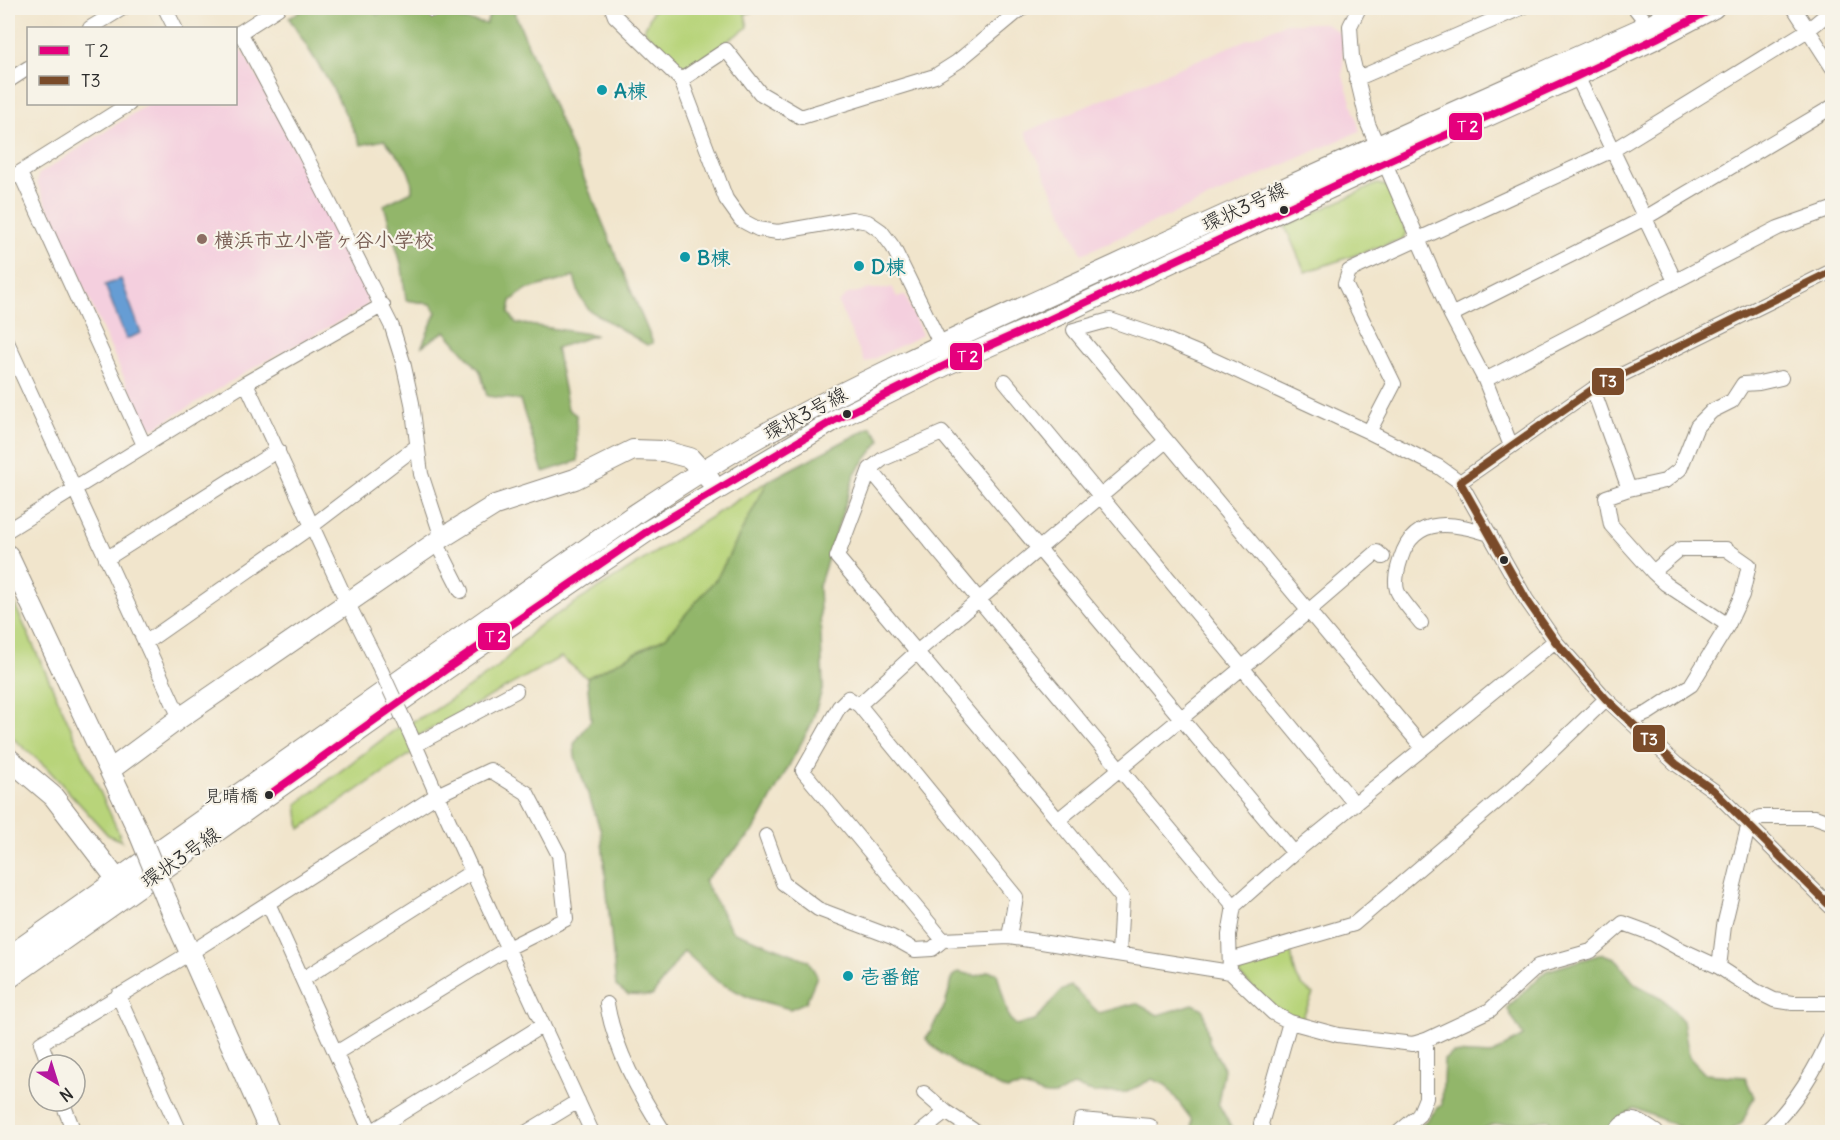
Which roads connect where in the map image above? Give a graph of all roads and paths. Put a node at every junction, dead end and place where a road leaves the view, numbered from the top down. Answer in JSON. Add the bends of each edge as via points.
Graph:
{"nodes":[{"id":1,"x":123,"y":8,"type":"edge"},
{"id":2,"x":165,"y":8,"type":"edge"},
{"id":3,"x":278,"y":8,"type":"edge"},
{"id":4,"x":612,"y":8,"type":"edge"},
{"id":5,"x":1022,"y":8,"type":"edge"},
{"id":6,"x":1359,"y":8,"type":"edge"},
{"id":7,"x":1521,"y":8,"type":"edge"},
{"id":8,"x":1635,"y":8,"type":"edge"},
{"id":9,"x":1680,"y":8,"type":"edge"},
{"id":10,"x":1714,"y":8,"type":"edge"},
{"id":11,"x":1794,"y":8,"type":"edge"},
{"id":12,"x":1833,"y":10,"type":"edge"},
{"id":13,"x":92,"y":27,"type":"edge"},
{"id":14,"x":174,"y":27,"type":"edge"},
{"id":15,"x":1808,"y":30,"type":"junction"},
{"id":16,"x":1653,"y":31,"type":"junction"},
{"id":17,"x":238,"y":33,"type":"edge"},
{"id":18,"x":1833,"y":67,"type":"edge"},
{"id":19,"x":27,"y":69,"type":"edge"},
{"id":20,"x":1577,"y":76,"type":"junction"},
{"id":21,"x":1356,"y":79,"type":"junction"},
{"id":22,"x":681,"y":80,"type":"junction"},
{"id":23,"x":8,"y":81,"type":"edge"},
{"id":24,"x":127,"y":105,"type":"edge"},
{"id":25,"x":1833,"y":107,"type":"edge"},
{"id":26,"x":1613,"y":150,"type":"junction"},
{"id":27,"x":1381,"y":153,"type":"junction"},
{"id":28,"x":14,"y":177,"type":"edge"},
{"id":29,"x":1833,"y":209,"type":"edge"},
{"id":30,"x":1645,"y":218,"type":"junction"},
{"id":31,"x":1419,"y":238,"type":"junction"},
{"id":32,"x":1833,"y":272,"type":"edge"},
{"id":33,"x":1675,"y":281,"type":"junction"},
{"id":34,"x":383,"y":304,"type":"junction"},
{"id":35,"x":1451,"y":315,"type":"junction"},
{"id":36,"x":8,"y":344,"type":"edge"},
{"id":37,"x":941,"y":345,"type":"junction"},
{"id":38,"x":948,"y":364,"type":"junction"},
{"id":39,"x":1781,"y":378,"type":"dead end"},
{"id":40,"x":1485,"y":380,"type":"junction"},
{"id":41,"x":1005,"y":381,"type":"dead end"},
{"id":42,"x":246,"y":383,"type":"junction"},
{"id":43,"x":1593,"y":389,"type":"junction"},
{"id":44,"x":1369,"y":432,"type":"junction"},
{"id":45,"x":1166,"y":441,"type":"junction"},
{"id":46,"x":144,"y":445,"type":"junction"},
{"id":47,"x":417,"y":446,"type":"junction"},
{"id":48,"x":1511,"y":446,"type":"junction"},
{"id":49,"x":278,"y":450,"type":"junction"},
{"id":50,"x":870,"y":469,"type":"junction"},
{"id":51,"x":702,"y":470,"type":"junction"},
{"id":52,"x":1460,"y":482,"type":"junction"},
{"id":53,"x":718,"y":488,"type":"junction"},
{"id":54,"x":75,"y":489,"type":"junction"},
{"id":55,"x":1629,"y":489,"type":"junction"},
{"id":56,"x":1101,"y":498,"type":"junction"},
{"id":57,"x":312,"y":526,"type":"junction"},
{"id":58,"x":8,"y":530,"type":"edge"},
{"id":59,"x":1490,"y":534,"type":"junction"},
{"id":60,"x":439,"y":540,"type":"junction"},
{"id":61,"x":1040,"y":549,"type":"junction"},
{"id":62,"x":8,"y":555,"type":"edge"},
{"id":63,"x":1383,"y":558,"type":"dead end"},
{"id":64,"x":106,"y":559,"type":"junction"},
{"id":65,"x":1653,"y":572,"type":"junction"},
{"id":66,"x":461,"y":591,"type":"dead end"},
{"id":67,"x":978,"y":600,"type":"junction"},
{"id":68,"x":348,"y":604,"type":"junction"},
{"id":69,"x":1307,"y":610,"type":"junction"},
{"id":70,"x":1421,"y":623,"type":"dead end"},
{"id":71,"x":1728,"y":625,"type":"junction"},
{"id":72,"x":1555,"y":641,"type":"junction"},
{"id":73,"x":145,"y":643,"type":"junction"},
{"id":74,"x":918,"y":651,"type":"junction"},
{"id":75,"x":1242,"y":668,"type":"junction"},
{"id":76,"x":516,"y":691,"type":"dead end"},
{"id":77,"x":1606,"y":699,"type":"junction"},
{"id":78,"x":859,"y":705,"type":"junction"},
{"id":79,"x":180,"y":718,"type":"junction"},
{"id":80,"x":1182,"y":718,"type":"junction"},
{"id":81,"x":1631,"y":720,"type":"junction"},
{"id":82,"x":415,"y":746,"type":"junction"},
{"id":83,"x":1423,"y":748,"type":"junction"},
{"id":84,"x":8,"y":758,"type":"edge"},
{"id":85,"x":110,"y":770,"type":"junction"},
{"id":86,"x":1120,"y":770,"type":"junction"},
{"id":87,"x":437,"y":795,"type":"junction"},
{"id":88,"x":1354,"y":804,"type":"junction"},
{"id":89,"x":1058,"y":820,"type":"junction"},
{"id":90,"x":1833,"y":823,"type":"edge"},
{"id":91,"x":1748,"y":827,"type":"junction"},
{"id":92,"x":766,"y":836,"type":"dead end"},
{"id":93,"x":1294,"y":853,"type":"junction"},
{"id":94,"x":473,"y":871,"type":"junction"},
{"id":95,"x":123,"y":887,"type":"junction"},
{"id":96,"x":268,"y":903,"type":"junction"},
{"id":97,"x":1234,"y":906,"type":"junction"},
{"id":98,"x":1833,"y":908,"type":"edge"},
{"id":99,"x":1010,"y":936,"type":"junction"},
{"id":100,"x":944,"y":940,"type":"junction"},
{"id":101,"x":508,"y":948,"type":"junction"},
{"id":102,"x":190,"y":953,"type":"junction"},
{"id":103,"x":1119,"y":953,"type":"junction"},
{"id":104,"x":8,"y":957,"type":"edge"},
{"id":105,"x":1230,"y":966,"type":"junction"},
{"id":106,"x":1719,"y":967,"type":"junction"},
{"id":107,"x":8,"y":979,"type":"edge"},
{"id":108,"x":303,"y":979,"type":"junction"},
{"id":109,"x":118,"y":995,"type":"junction"},
{"id":110,"x":1833,"y":1003,"type":"edge"},
{"id":111,"x":607,"y":1004,"type":"dead end"},
{"id":112,"x":1290,"y":1022,"type":"junction"},
{"id":113,"x":543,"y":1025,"type":"junction"},
{"id":114,"x":1833,"y":1032,"type":"edge"},
{"id":115,"x":1426,"y":1040,"type":"junction"},
{"id":116,"x":45,"y":1053,"type":"edge"},
{"id":117,"x":336,"y":1053,"type":"junction"},
{"id":118,"x":924,"y":1094,"type":"dead end"},
{"id":119,"x":578,"y":1101,"type":"junction"},
{"id":120,"x":946,"y":1112,"type":"junction"},
{"id":121,"x":64,"y":1113,"type":"edge"},
{"id":122,"x":1776,"y":1122,"type":"junction"},
{"id":123,"x":68,"y":1130,"type":"edge"},
{"id":124,"x":180,"y":1132,"type":"edge"},
{"id":125,"x":270,"y":1132,"type":"edge"},
{"id":126,"x":527,"y":1132,"type":"edge"},
{"id":127,"x":592,"y":1132,"type":"edge"},
{"id":128,"x":664,"y":1132,"type":"edge"},
{"id":129,"x":921,"y":1132,"type":"edge"},
{"id":130,"x":976,"y":1132,"type":"edge"},
{"id":131,"x":1079,"y":1132,"type":"edge"},
{"id":132,"x":1150,"y":1132,"type":"edge"},
{"id":133,"x":1264,"y":1132,"type":"edge"},
{"id":134,"x":1399,"y":1132,"type":"edge"},
{"id":135,"x":1618,"y":1132,"type":"edge"},
{"id":136,"x":1656,"y":1132,"type":"edge"},
{"id":137,"x":1765,"y":1132,"type":"edge"},
{"id":138,"x":1788,"y":1132,"type":"edge"}],
"edges":[{"from":1,"to":13,"type":"street"},
{"from":2,"to":14,"type":"street"},
{"from":3,"to":17,"type":"street"},
{"from":4,"to":22,"type":"street","via":[[615,16]]},
{"from":5,"to":22,"type":"street","via":[[935,76],[801,117],[760,93],[726,50]]},
{"from":6,"to":21,"type":"street","via":[[1350,26]]},
{"from":7,"to":21,"type":"street"},
{"from":8,"to":16,"type":"street"},
{"from":9,"to":16,"type":"street","name":"環状3号線"},
{"from":10,"to":16,"type":"street","name":"環状3号線"},
{"from":11,"to":15,"type":"street"},
{"from":12,"to":15,"type":"street"},
{"from":15,"to":18,"type":"street"},
{"from":15,"to":26,"type":"street"},
{"from":16,"to":20,"type":"street","name":"環状3号線"},
{"from":16,"to":27,"type":"street","name":"環状3号線"},
{"from":17,"to":34,"type":"street"},
{"from":19,"to":23,"type":"street"},
{"from":20,"to":26,"type":"street"},
{"from":20,"to":27,"type":"street","name":"環状3号線"},
{"from":21,"to":27,"type":"street","via":[[1368,124]]},
{"from":22,"to":37,"type":"street","via":[[726,199],[741,220],[758,229],[778,232],[852,219],[868,222],[893,247]]},
{"from":24,"to":28,"type":"street"},
{"from":25,"to":30,"type":"street"},
{"from":26,"to":30,"type":"street"},
{"from":26,"to":31,"type":"street"},
{"from":27,"to":31,"type":"street"},
{"from":27,"to":37,"type":"street","name":"環状3号線"},
{"from":27,"to":38,"type":"street","name":"環状3号線","via":[[1046,321]]},
{"from":28,"to":46,"type":"street"},
{"from":29,"to":33,"type":"street","via":[[1778,228]]},
{"from":30,"to":33,"type":"street"},
{"from":30,"to":35,"type":"street"},
{"from":31,"to":35,"type":"street"},
{"from":31,"to":44,"type":"street","via":[[1349,271],[1345,284],[1394,384]]},
{"from":32,"to":43,"type":"street"},
{"from":33,"to":40,"type":"street"},
{"from":34,"to":42,"type":"street"},
{"from":34,"to":47,"type":"street","via":[[403,362]]},
{"from":35,"to":40,"type":"street"},
{"from":36,"to":54,"type":"street"},
{"from":37,"to":38,"type":"street"},
{"from":37,"to":51,"type":"street","name":"環状3号線","via":[[819,405]]},
{"from":38,"to":53,"type":"street","name":"環状3号線","via":[[833,422]]},
{"from":39,"to":55,"type":"street","via":[[1743,384],[1732,401],[1712,411],[1697,426],[1680,469],[1665,481]]},
{"from":40,"to":48,"type":"street"},
{"from":41,"to":56,"type":"street"},
{"from":42,"to":46,"type":"street"},
{"from":42,"to":49,"type":"street"},
{"from":43,"to":48,"type":"street"},
{"from":43,"to":55,"type":"street"},
{"from":44,"to":45,"type":"street","via":[[1148,333],[1110,320],[1074,330]]},
{"from":44,"to":52,"type":"street","via":[[1439,466]]},
{"from":45,"to":56,"type":"street"},
{"from":45,"to":69,"type":"street"},
{"from":46,"to":54,"type":"street"},
{"from":47,"to":57,"type":"street"},
{"from":47,"to":60,"type":"street"},
{"from":48,"to":52,"type":"street"},
{"from":49,"to":57,"type":"street"},
{"from":49,"to":64,"type":"street"},
{"from":50,"to":61,"type":"street","via":[[883,459],[942,433]]},
{"from":50,"to":67,"type":"street"},
{"from":50,"to":74,"type":"street","via":[[837,557]]},
{"from":51,"to":53,"type":"street"},
{"from":51,"to":60,"type":"street","via":[[690,458],[664,451],[633,450],[575,479],[495,505]]},
{"from":51,"to":95,"type":"street","name":"環状3号線","via":[[634,515]]},
{"from":52,"to":59,"type":"street"},
{"from":53,"to":95,"type":"street","name":"環状3号線","via":[[651,529]]},
{"from":54,"to":58,"type":"street"},
{"from":54,"to":64,"type":"street"},
{"from":55,"to":65,"type":"street","via":[[1606,498],[1611,525]]},
{"from":56,"to":61,"type":"street"},
{"from":56,"to":75,"type":"street"},
{"from":57,"to":68,"type":"street"},
{"from":57,"to":73,"type":"street"},
{"from":59,"to":70,"type":"street","via":[[1457,524],[1433,526],[1409,539],[1397,572],[1397,591]]},
{"from":59,"to":72,"type":"street"},
{"from":60,"to":66,"type":"street"},
{"from":60,"to":68,"type":"street"},
{"from":61,"to":67,"type":"street"},
{"from":61,"to":80,"type":"street"},
{"from":62,"to":85,"type":"street"},
{"from":63,"to":69,"type":"street","via":[[1377,552]]},
{"from":64,"to":73,"type":"street"},
{"from":65,"to":71,"type":"street"},
{"from":65,"to":71,"type":"street","via":[[1680,549],[1726,549],[1749,565],[1742,595]]},
{"from":67,"to":74,"type":"street"},
{"from":67,"to":86,"type":"street"},
{"from":68,"to":79,"type":"street"},
{"from":68,"to":82,"type":"street","bridge":true},
{"from":69,"to":75,"type":"street"},
{"from":69,"to":83,"type":"street"},
{"from":71,"to":81,"type":"street","via":[[1691,685]]},
{"from":72,"to":77,"type":"street"},
{"from":72,"to":83,"type":"street"},
{"from":73,"to":79,"type":"street"},
{"from":74,"to":78,"type":"street"},
{"from":74,"to":89,"type":"street"},
{"from":75,"to":80,"type":"street"},
{"from":75,"to":88,"type":"street"},
{"from":76,"to":82,"type":"street"},
{"from":77,"to":81,"type":"street"},
{"from":77,"to":105,"type":"street","via":[[1514,788],[1354,924]]},
{"from":78,"to":99,"type":"street","via":[[1016,897]]},
{"from":78,"to":100,"type":"street","via":[[848,698],[839,707],[803,771]]},
{"from":79,"to":85,"type":"street"},
{"from":80,"to":86,"type":"street"},
{"from":80,"to":93,"type":"street"},
{"from":81,"to":91,"type":"street","via":[[1676,764],[1713,790]]},
{"from":82,"to":87,"type":"street"},
{"from":83,"to":88,"type":"street"},
{"from":84,"to":95,"type":"street","via":[[53,796]]},
{"from":85,"to":102,"type":"street","bridge":true},
{"from":86,"to":89,"type":"street"},
{"from":86,"to":97,"type":"street"},
{"from":87,"to":94,"type":"street"},
{"from":87,"to":96,"type":"street"},
{"from":87,"to":101,"type":"street","via":[[490,770],[527,793],[559,855],[566,919]]},
{"from":88,"to":93,"type":"street"},
{"from":89,"to":103,"type":"street","via":[[1122,898]]},
{"from":90,"to":91,"type":"street","via":[[1815,818],[1760,817]]},
{"from":91,"to":98,"type":"street"},
{"from":91,"to":106,"type":"street","via":[[1724,926]]},
{"from":92,"to":100,"type":"street","via":[[783,883],[819,909],[915,950],[932,949]]},
{"from":93,"to":97,"type":"street"},
{"from":94,"to":101,"type":"street"},
{"from":94,"to":108,"type":"street"},
{"from":95,"to":104,"type":"street","name":"環状3号線"},
{"from":95,"to":107,"type":"street","name":"環状3号線"},
{"from":96,"to":102,"type":"street"},
{"from":96,"to":108,"type":"street"},
{"from":97,"to":105,"type":"street","via":[[1229,935]]},
{"from":99,"to":100,"type":"street"},
{"from":99,"to":103,"type":"street"},
{"from":101,"to":113,"type":"street"},
{"from":101,"to":117,"type":"street"},
{"from":102,"to":109,"type":"street"},
{"from":102,"to":125,"type":"street"},
{"from":103,"to":105,"type":"street"},
{"from":105,"to":112,"type":"street","via":[[1273,1013]]},
{"from":106,"to":110,"type":"street","via":[[1774,1000]]},
{"from":106,"to":115,"type":"street","via":[[1623,923],[1591,951],[1538,966],[1490,1010]]},
{"from":108,"to":117,"type":"street"},
{"from":109,"to":116,"type":"street","via":[[41,1043]]},
{"from":109,"to":124,"type":"street"},
{"from":111,"to":128,"type":"street","via":[[611,1026],[641,1096]]},
{"from":112,"to":115,"type":"street","via":[[1338,1035],[1413,1044]]},
{"from":112,"to":133,"type":"street","via":[[1261,1124]]},
{"from":113,"to":117,"type":"street","via":[[371,1132]]},
{"from":113,"to":119,"type":"street"},
{"from":114,"to":122,"type":"street","via":[[1821,1061]]},
{"from":115,"to":134,"type":"street","via":[[1426,1098],[1419,1115]]},
{"from":118,"to":120,"type":"street"},
{"from":119,"to":126,"type":"street"},
{"from":119,"to":127,"type":"street"},
{"from":120,"to":129,"type":"street"},
{"from":120,"to":130,"type":"street"},
{"from":121,"to":123,"type":"street"},
{"from":122,"to":137,"type":"street"},
{"from":122,"to":138,"type":"street"},
{"from":131,"to":132,"type":"street","via":[[1081,1120],[1150,1126]]},
{"from":135,"to":136,"type":"street","via":[[1629,1119],[1636,1119]]}]}
